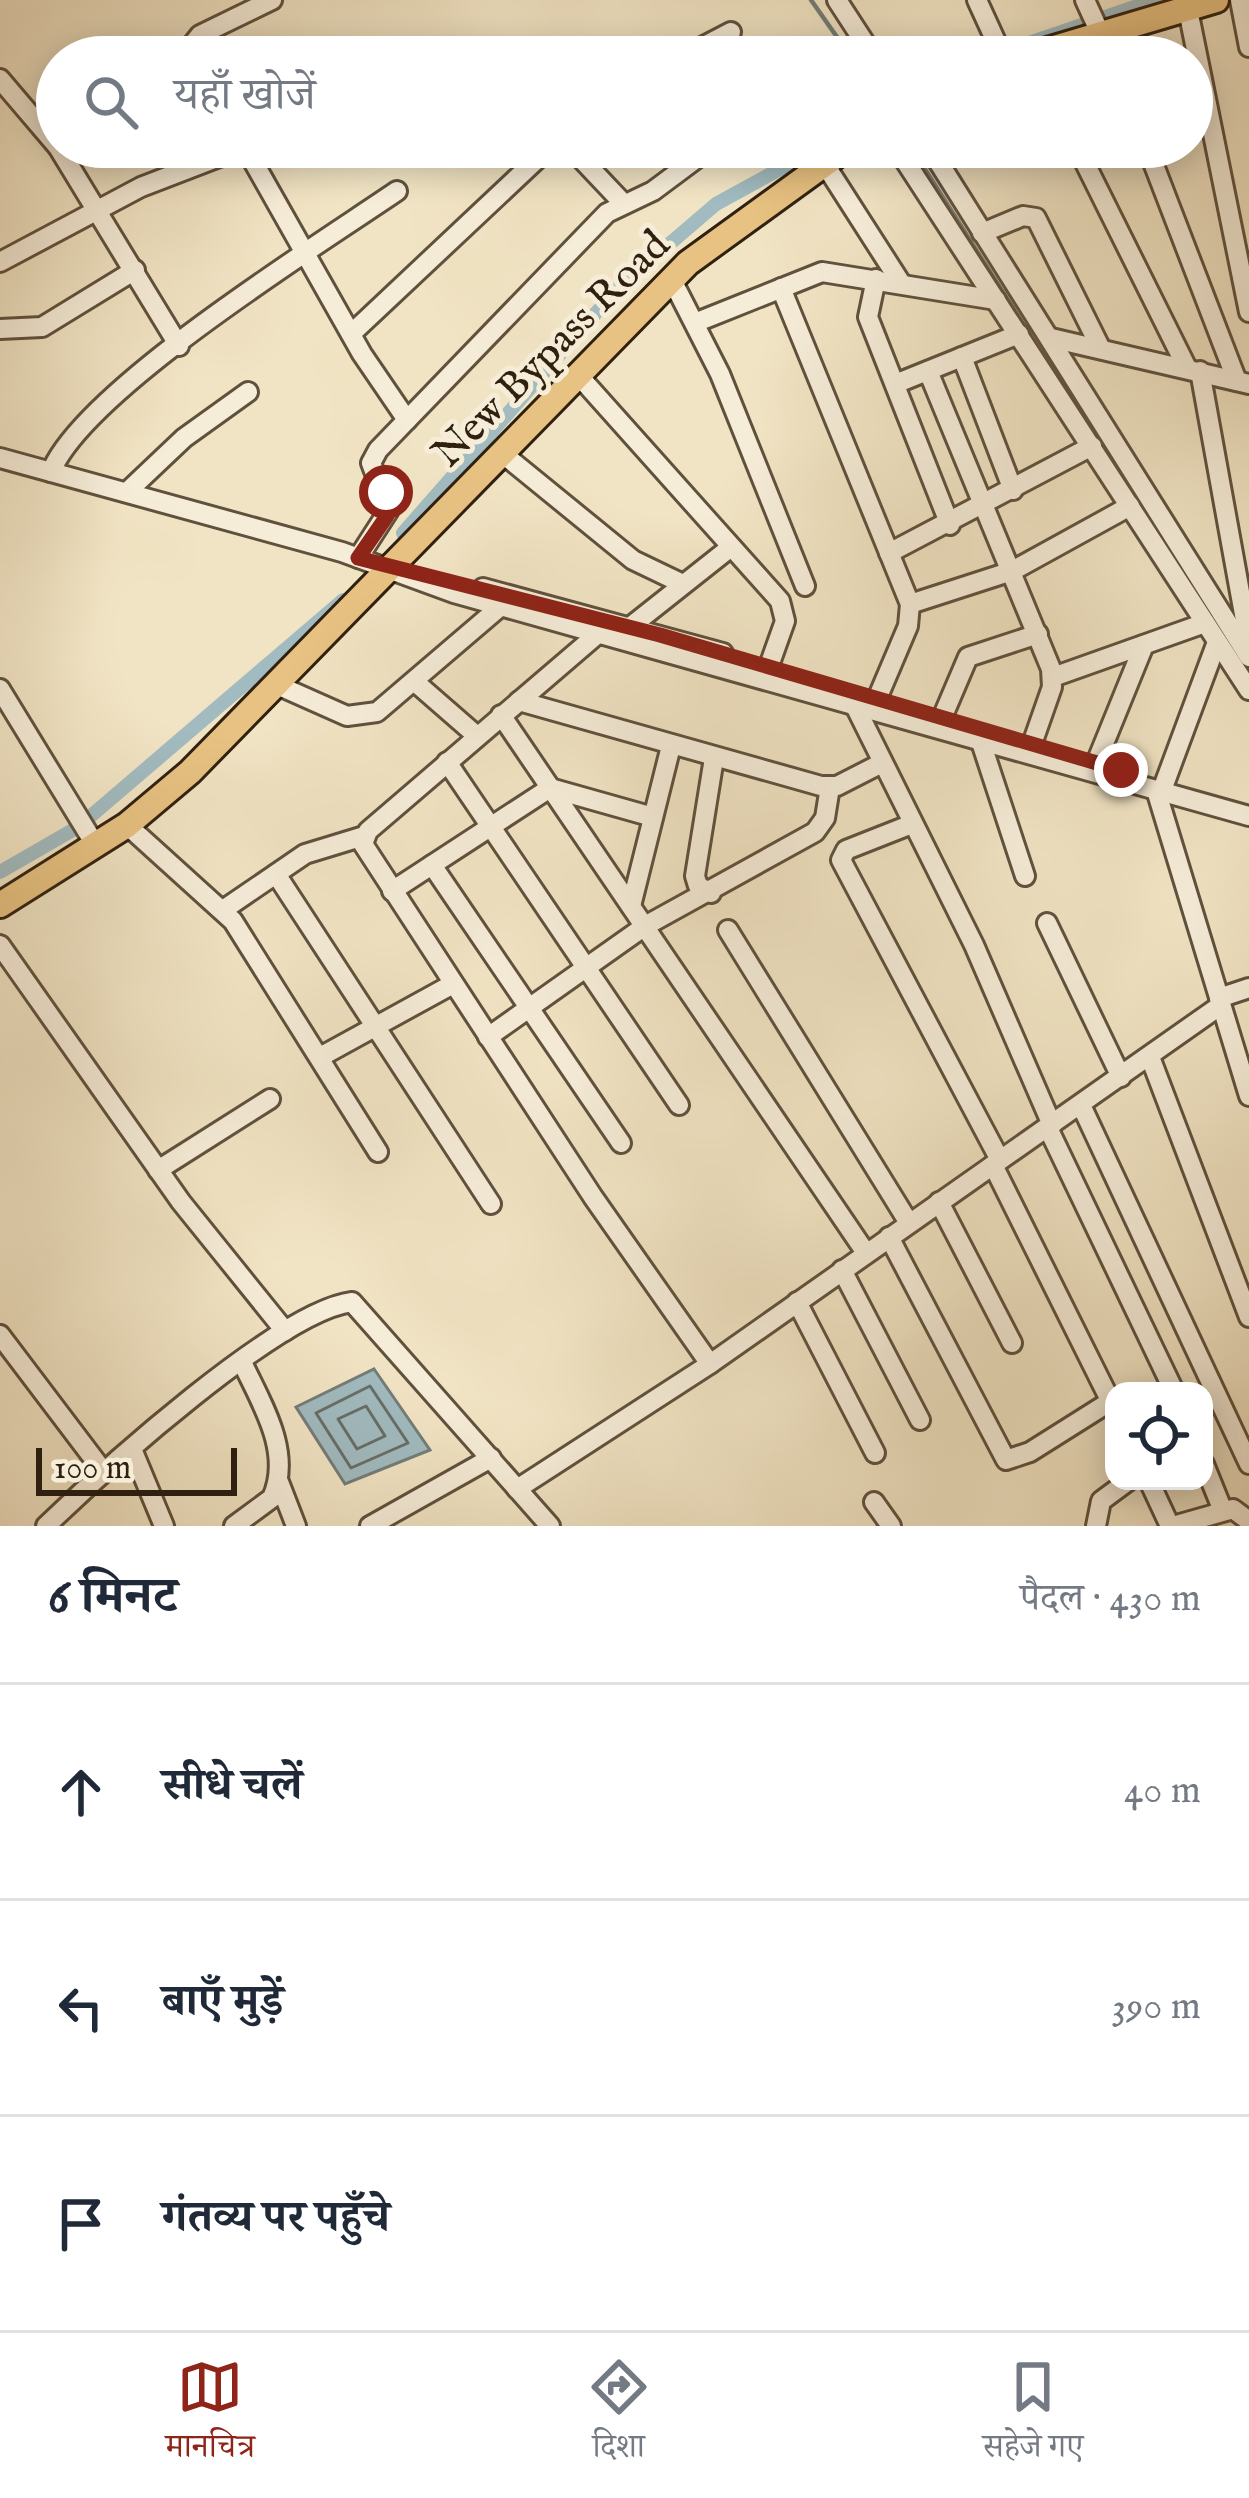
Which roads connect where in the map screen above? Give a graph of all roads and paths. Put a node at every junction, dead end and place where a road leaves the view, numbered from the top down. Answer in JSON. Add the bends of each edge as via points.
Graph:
{"nodes":[{"id":1,"x":272,"y":0,"type":"edge"},
{"id":2,"x":838,"y":0,"type":"edge"},
{"id":3,"x":977,"y":0,"type":"edge"},
{"id":4,"x":1216,"y":0,"type":"edge"},
{"id":5,"x":1240,"y":0,"type":"edge"},
{"id":6,"x":1186,"y":4,"type":"edge"},
{"id":7,"x":1096,"y":24,"type":"edge"},
{"id":8,"x":730,"y":32,"type":"dead end"},
{"id":9,"x":199,"y":36,"type":"edge"},
{"id":10,"x":722,"y":36,"type":"edge"},
{"id":11,"x":861,"y":36,"type":"edge"},
{"id":12,"x":1003,"y":36,"type":"edge"},
{"id":13,"x":1064,"y":36,"type":"edge"},
{"id":14,"x":1193,"y":36,"type":"edge"},
{"id":15,"x":1249,"y":47,"type":"edge"},
{"id":16,"x":0,"y":79,"type":"edge"},
{"id":17,"x":36,"y":122,"type":"edge"},
{"id":18,"x":1213,"y":136,"type":"edge"},
{"id":19,"x":72,"y":168,"type":"edge"},
{"id":20,"x":195,"y":168,"type":"edge"},
{"id":21,"x":257,"y":168,"type":"edge"},
{"id":22,"x":528,"y":168,"type":"edge"},
{"id":23,"x":590,"y":168,"type":"edge"},
{"id":24,"x":684,"y":168,"type":"edge"},
{"id":25,"x":817,"y":168,"type":"edge"},
{"id":26,"x":827,"y":168,"type":"edge"},
{"id":27,"x":910,"y":168,"type":"edge"},
{"id":28,"x":942,"y":168,"type":"edge"},
{"id":29,"x":1088,"y":168,"type":"edge"},
{"id":30,"x":1156,"y":168,"type":"edge"},
{"id":31,"x":398,"y":191,"type":"dead end"},
{"id":32,"x":623,"y":203,"type":"junction"},
{"id":33,"x":100,"y":208,"type":"junction"},
{"id":34,"x":982,"y":233,"type":"junction"},
{"id":35,"x":304,"y":254,"type":"junction"},
{"id":36,"x":0,"y":262,"type":"edge"},
{"id":37,"x":135,"y":270,"type":"junction"},
{"id":38,"x":877,"y":279,"type":"junction"},
{"id":39,"x":672,"y":280,"type":"junction"},
{"id":40,"x":901,"y":283,"type":"junction"},
{"id":41,"x":781,"y":288,"type":"junction"},
{"id":42,"x":996,"y":300,"type":"junction"},
{"id":43,"x":1249,"y":312,"type":"edge"},
{"id":44,"x":697,"y":322,"type":"junction"},
{"id":45,"x":0,"y":329,"type":"edge"},
{"id":46,"x":351,"y":334,"type":"junction"},
{"id":47,"x":1019,"y":334,"type":"junction"},
{"id":48,"x":1051,"y":338,"type":"junction"},
{"id":49,"x":178,"y":346,"type":"junction"},
{"id":50,"x":1101,"y":349,"type":"junction"},
{"id":51,"x":962,"y":357,"type":"junction"},
{"id":52,"x":1193,"y":369,"type":"junction"},
{"id":53,"x":928,"y":371,"type":"junction"},
{"id":54,"x":579,"y":376,"type":"junction"},
{"id":55,"x":1243,"y":382,"type":"edge"},
{"id":56,"x":895,"y":384,"type":"junction"},
{"id":57,"x":248,"y":392,"type":"dead end"},
{"id":58,"x":407,"y":420,"type":"junction"},
{"id":59,"x":1092,"y":446,"type":"junction"},
{"id":60,"x":503,"y":454,"type":"junction"},
{"id":61,"x":0,"y":458,"type":"edge"},
{"id":62,"x":51,"y":472,"type":"junction"},
{"id":63,"x":1013,"y":490,"type":"junction"},
{"id":64,"x":127,"y":492,"type":"junction"},
{"id":65,"x":984,"y":506,"type":"junction"},
{"id":66,"x":1130,"y":506,"type":"junction"},
{"id":67,"x":950,"y":524,"type":"junction"},
{"id":68,"x":731,"y":547,"type":"junction"},
{"id":69,"x":889,"y":553,"type":"junction"},
{"id":70,"x":358,"y":558,"type":"junction"},
{"id":71,"x":392,"y":570,"type":"junction"},
{"id":72,"x":1012,"y":571,"type":"junction"},
{"id":73,"x":431,"y":581,"type":"junction"},
{"id":74,"x":683,"y":584,"type":"junction"},
{"id":75,"x":805,"y":586,"type":"dead end"},
{"id":76,"x":910,"y":604,"type":"junction"},
{"id":77,"x":501,"y":605,"type":"junction"},
{"id":78,"x":1205,"y":623,"type":"junction"},
{"id":79,"x":630,"y":627,"type":"junction"},
{"id":80,"x":600,"y":632,"type":"junction"},
{"id":81,"x":1037,"y":634,"type":"junction"},
{"id":82,"x":1249,"y":641,"type":"edge"},
{"id":83,"x":1217,"y":642,"type":"junction"},
{"id":84,"x":1144,"y":644,"type":"junction"},
{"id":85,"x":1249,"y":657,"type":"edge"},
{"id":86,"x":769,"y":666,"type":"junction"},
{"id":87,"x":1053,"y":677,"type":"junction"},
{"id":88,"x":415,"y":682,"type":"junction"},
{"id":89,"x":275,"y":684,"type":"junction"},
{"id":90,"x":0,"y":688,"type":"edge"},
{"id":91,"x":1249,"y":690,"type":"edge"},
{"id":92,"x":878,"y":699,"type":"junction"},
{"id":93,"x":519,"y":700,"type":"junction"},
{"id":94,"x":853,"y":702,"type":"junction"},
{"id":95,"x":501,"y":716,"type":"junction"},
{"id":96,"x":942,"y":718,"type":"junction"},
{"id":97,"x":477,"y":736,"type":"junction"},
{"id":98,"x":980,"y":739,"type":"junction"},
{"id":99,"x":1032,"y":744,"type":"junction"},
{"id":100,"x":671,"y":746,"type":"junction"},
{"id":101,"x":714,"y":758,"type":"junction"},
{"id":102,"x":447,"y":762,"type":"junction"},
{"id":103,"x":882,"y":763,"type":"junction"},
{"id":104,"x":1096,"y":763,"type":"junction"},
{"id":105,"x":1161,"y":786,"type":"junction"},
{"id":106,"x":550,"y":788,"type":"junction"},
{"id":107,"x":830,"y":788,"type":"junction"},
{"id":108,"x":1249,"y":805,"type":"edge"},
{"id":109,"x":1249,"y":816,"type":"edge"},
{"id":110,"x":653,"y":818,"type":"junction"},
{"id":111,"x":912,"y":824,"type":"junction"},
{"id":112,"x":127,"y":825,"type":"junction"},
{"id":113,"x":493,"y":827,"type":"junction"},
{"id":114,"x":88,"y":834,"type":"junction"},
{"id":115,"x":364,"y":836,"type":"junction"},
{"id":116,"x":432,"y":865,"type":"junction"},
{"id":117,"x":276,"y":874,"type":"junction"},
{"id":118,"x":1025,"y":876,"type":"dead end"},
{"id":119,"x":392,"y":891,"type":"junction"},
{"id":120,"x":711,"y":893,"type":"junction"},
{"id":121,"x":0,"y":905,"type":"edge"},
{"id":122,"x":631,"y":906,"type":"junction"},
{"id":123,"x":223,"y":910,"type":"junction"},
{"id":124,"x":1047,"y":923,"type":"dead end"},
{"id":125,"x":645,"y":926,"type":"junction"},
{"id":126,"x":728,"y":930,"type":"dead end"},
{"id":127,"x":0,"y":945,"type":"edge"},
{"id":128,"x":588,"y":967,"type":"junction"},
{"id":129,"x":453,"y":984,"type":"junction"},
{"id":130,"x":1249,"y":988,"type":"edge"},
{"id":131,"x":1220,"y":1002,"type":"junction"},
{"id":132,"x":529,"y":1008,"type":"junction"},
{"id":133,"x":374,"y":1028,"type":"junction"},
{"id":134,"x":488,"y":1037,"type":"junction"},
{"id":135,"x":1150,"y":1057,"type":"junction"},
{"id":136,"x":320,"y":1058,"type":"junction"},
{"id":137,"x":1245,"y":1069,"type":"edge"},
{"id":138,"x":1121,"y":1077,"type":"junction"},
{"id":139,"x":1249,"y":1096,"type":"edge"},
{"id":140,"x":270,"y":1099,"type":"dead end"},
{"id":141,"x":679,"y":1105,"type":"dead end"},
{"id":142,"x":1081,"y":1105,"type":"junction"},
{"id":143,"x":1050,"y":1126,"type":"junction"},
{"id":144,"x":622,"y":1143,"type":"dead end"},
{"id":145,"x":378,"y":1152,"type":"dead end"},
{"id":146,"x":997,"y":1163,"type":"junction"},
{"id":147,"x":158,"y":1170,"type":"junction"},
{"id":148,"x":939,"y":1202,"type":"junction"},
{"id":149,"x":491,"y":1204,"type":"dead end"},
{"id":150,"x":910,"y":1223,"type":"junction"},
{"id":151,"x":889,"y":1237,"type":"junction"},
{"id":152,"x":866,"y":1252,"type":"junction"},
{"id":153,"x":842,"y":1270,"type":"junction"},
{"id":154,"x":797,"y":1302,"type":"junction"},
{"id":155,"x":1249,"y":1317,"type":"edge"},
{"id":156,"x":285,"y":1331,"type":"junction"},
{"id":157,"x":0,"y":1335,"type":"edge"},
{"id":158,"x":1012,"y":1342,"type":"dead end"},
{"id":159,"x":242,"y":1362,"type":"junction"},
{"id":160,"x":710,"y":1364,"type":"junction"},
{"id":161,"x":1170,"y":1382,"type":"edge"},
{"id":162,"x":1105,"y":1389,"type":"edge"},
{"id":163,"x":1105,"y":1408,"type":"edge"},
{"id":164,"x":920,"y":1420,"type":"dead end"},
{"id":165,"x":132,"y":1449,"type":"junction"},
{"id":166,"x":875,"y":1453,"type":"dead end"},
{"id":167,"x":491,"y":1459,"type":"junction"},
{"id":168,"x":1249,"y":1463,"type":"edge"},
{"id":169,"x":103,"y":1472,"type":"junction"},
{"id":170,"x":279,"y":1482,"type":"junction"},
{"id":171,"x":1213,"y":1486,"type":"edge"},
{"id":172,"x":517,"y":1489,"type":"junction"},
{"id":173,"x":1116,"y":1490,"type":"edge"},
{"id":174,"x":1153,"y":1490,"type":"edge"},
{"id":175,"x":874,"y":1502,"type":"dead end"},
{"id":176,"x":1223,"y":1510,"type":"junction"},
{"id":177,"x":1249,"y":1521,"type":"edge"},
{"id":178,"x":46,"y":1526,"type":"edge"},
{"id":179,"x":164,"y":1526,"type":"edge"},
{"id":180,"x":234,"y":1526,"type":"edge"},
{"id":181,"x":296,"y":1526,"type":"edge"},
{"id":182,"x":370,"y":1526,"type":"edge"},
{"id":183,"x":550,"y":1526,"type":"edge"},
{"id":184,"x":891,"y":1526,"type":"edge"},
{"id":185,"x":1096,"y":1526,"type":"edge"},
{"id":186,"x":1171,"y":1526,"type":"edge"}],
"edges":[{"from":1,"to":9,"type":"street"},
{"from":2,"to":11,"type":"street"},
{"from":3,"to":12,"type":"street"},
{"from":4,"to":6,"type":"main road"},
{"from":5,"to":15,"type":"street"},
{"from":6,"to":7,"type":"main road"},
{"from":6,"to":14,"type":"street"},
{"from":7,"to":13,"type":"main road"},
{"from":8,"to":10,"type":"street"},
{"from":16,"to":17,"type":"street"},
{"from":18,"to":43,"type":"street"},
{"from":19,"to":33,"type":"street"},
{"from":20,"to":33,"type":"street"},
{"from":21,"to":35,"type":"street"},
{"from":22,"to":46,"type":"street"},
{"from":23,"to":32,"type":"street"},
{"from":24,"to":32,"type":"street"},
{"from":25,"to":39,"type":"main road","name":"New Bypass Road"},
{"from":26,"to":40,"type":"street"},
{"from":27,"to":42,"type":"street"},
{"from":28,"to":34,"type":"street"},
{"from":29,"to":52,"type":"street"},
{"from":30,"to":55,"type":"street"},
{"from":31,"to":35,"type":"street"},
{"from":32,"to":58,"type":"street"},
{"from":33,"to":36,"type":"street"},
{"from":33,"to":37,"type":"street"},
{"from":34,"to":48,"type":"street"},
{"from":34,"to":50,"type":"street","via":[[1036,218]]},
{"from":35,"to":46,"type":"street"},
{"from":35,"to":49,"type":"street"},
{"from":37,"to":45,"type":"street","via":[[42,327]]},
{"from":37,"to":49,"type":"street"},
{"from":38,"to":40,"type":"street"},
{"from":38,"to":41,"type":"street","via":[[822,272]]},
{"from":38,"to":56,"type":"street","via":[[868,317]]},
{"from":39,"to":44,"type":"street"},
{"from":39,"to":54,"type":"main road","name":"New Bypass Road"},
{"from":40,"to":42,"type":"street"},
{"from":41,"to":44,"type":"street"},
{"from":41,"to":69,"type":"street"},
{"from":42,"to":47,"type":"street"},
{"from":44,"to":75,"type":"street"},
{"from":46,"to":58,"type":"street"},
{"from":47,"to":51,"type":"street"},
{"from":47,"to":59,"type":"street"},
{"from":48,"to":50,"type":"street"},
{"from":48,"to":85,"type":"street"},
{"from":49,"to":62,"type":"street","via":[[96,412]]},
{"from":50,"to":52,"type":"street"},
{"from":51,"to":53,"type":"street"},
{"from":51,"to":63,"type":"street"},
{"from":52,"to":55,"type":"street"},
{"from":52,"to":82,"type":"street"},
{"from":53,"to":56,"type":"street"},
{"from":53,"to":65,"type":"street"},
{"from":54,"to":60,"type":"main road","name":"New Bypass Road"},
{"from":54,"to":68,"type":"street"},
{"from":56,"to":67,"type":"street"},
{"from":57,"to":64,"type":"street"},
{"from":58,"to":70,"type":"street","via":[[373,458],[388,510]]},
{"from":59,"to":63,"type":"street"},
{"from":59,"to":66,"type":"street"},
{"from":60,"to":71,"type":"main road","name":"New Bypass Road"},
{"from":60,"to":74,"type":"street","via":[[633,560]]},
{"from":61,"to":62,"type":"street"},
{"from":62,"to":64,"type":"street"},
{"from":63,"to":65,"type":"street"},
{"from":64,"to":70,"type":"street"},
{"from":65,"to":67,"type":"street"},
{"from":65,"to":72,"type":"street"},
{"from":66,"to":72,"type":"street"},
{"from":66,"to":78,"type":"street"},
{"from":67,"to":69,"type":"street"},
{"from":68,"to":74,"type":"street"},
{"from":68,"to":86,"type":"street","via":[[785,612]]},
{"from":69,"to":76,"type":"street"},
{"from":70,"to":71,"type":"street"},
{"from":71,"to":73,"type":"street"},
{"from":71,"to":89,"type":"main road","name":"New Bypass Road"},
{"from":72,"to":76,"type":"street"},
{"from":72,"to":81,"type":"street"},
{"from":73,"to":77,"type":"street"},
{"from":73,"to":79,"type":"street"},
{"from":74,"to":79,"type":"street"},
{"from":76,"to":92,"type":"street"},
{"from":77,"to":80,"type":"street"},
{"from":77,"to":88,"type":"street"},
{"from":78,"to":83,"type":"street"},
{"from":78,"to":84,"type":"street"},
{"from":79,"to":86,"type":"street"},
{"from":80,"to":93,"type":"street"},
{"from":80,"to":94,"type":"street"},
{"from":81,"to":87,"type":"street"},
{"from":81,"to":96,"type":"street","via":[[968,657]]},
{"from":83,"to":91,"type":"street"},
{"from":83,"to":105,"type":"street"},
{"from":84,"to":87,"type":"street"},
{"from":84,"to":104,"type":"street"},
{"from":86,"to":92,"type":"street"},
{"from":87,"to":99,"type":"street"},
{"from":88,"to":89,"type":"street","via":[[387,706],[358,716]]},
{"from":88,"to":97,"type":"street"},
{"from":89,"to":112,"type":"main road","name":"New Bypass Road"},
{"from":90,"to":114,"type":"street"},
{"from":92,"to":96,"type":"street"},
{"from":93,"to":95,"type":"street"},
{"from":93,"to":100,"type":"street"},
{"from":94,"to":98,"type":"street"},
{"from":94,"to":103,"type":"street"},
{"from":95,"to":97,"type":"street"},
{"from":95,"to":106,"type":"street"},
{"from":96,"to":99,"type":"street"},
{"from":97,"to":102,"type":"street"},
{"from":98,"to":105,"type":"street"},
{"from":98,"to":118,"type":"street"},
{"from":99,"to":104,"type":"street"},
{"from":100,"to":101,"type":"street"},
{"from":100,"to":110,"type":"street"},
{"from":101,"to":107,"type":"street"},
{"from":101,"to":120,"type":"street","via":[[695,876]]},
{"from":102,"to":113,"type":"street"},
{"from":102,"to":115,"type":"street"},
{"from":103,"to":107,"type":"street"},
{"from":103,"to":111,"type":"street"},
{"from":104,"to":105,"type":"street"},
{"from":105,"to":108,"type":"street"},
{"from":105,"to":109,"type":"street"},
{"from":105,"to":131,"type":"street"},
{"from":106,"to":110,"type":"street"},
{"from":106,"to":113,"type":"street"},
{"from":106,"to":122,"type":"street"},
{"from":107,"to":120,"type":"street","via":[[815,832]]},
{"from":110,"to":122,"type":"street"},
{"from":111,"to":143,"type":"street","via":[[974,945]]},
{"from":111,"to":146,"type":"street","via":[[846,850],[841,860]]},
{"from":112,"to":114,"type":"main road","name":"New Bypass Road"},
{"from":112,"to":123,"type":"street"},
{"from":113,"to":116,"type":"street"},
{"from":113,"to":128,"type":"street"},
{"from":114,"to":121,"type":"main road","name":"New Bypass Road"},
{"from":115,"to":117,"type":"street","via":[[325,844]]},
{"from":115,"to":119,"type":"street"},
{"from":116,"to":119,"type":"street"},
{"from":116,"to":132,"type":"street"},
{"from":117,"to":123,"type":"street"},
{"from":117,"to":133,"type":"street"},
{"from":119,"to":129,"type":"street"},
{"from":120,"to":125,"type":"street"},
{"from":122,"to":125,"type":"street"},
{"from":123,"to":136,"type":"street"},
{"from":124,"to":138,"type":"street"},
{"from":125,"to":128,"type":"street"},
{"from":125,"to":152,"type":"street"},
{"from":126,"to":150,"type":"street"},
{"from":127,"to":147,"type":"street"},
{"from":128,"to":132,"type":"street"},
{"from":128,"to":141,"type":"street"},
{"from":129,"to":133,"type":"street"},
{"from":129,"to":134,"type":"street"},
{"from":130,"to":131,"type":"street"},
{"from":131,"to":135,"type":"street"},
{"from":131,"to":137,"type":"street"},
{"from":132,"to":134,"type":"street"},
{"from":132,"to":144,"type":"street"},
{"from":133,"to":136,"type":"street"},
{"from":133,"to":149,"type":"street"},
{"from":134,"to":160,"type":"street"},
{"from":135,"to":138,"type":"street"},
{"from":135,"to":155,"type":"street"},
{"from":136,"to":145,"type":"street"},
{"from":137,"to":139,"type":"street"},
{"from":138,"to":142,"type":"street"},
{"from":140,"to":147,"type":"street"},
{"from":142,"to":143,"type":"street"},
{"from":142,"to":168,"type":"street"},
{"from":143,"to":146,"type":"street"},
{"from":143,"to":161,"type":"street"},
{"from":146,"to":148,"type":"street"},
{"from":146,"to":162,"type":"street"},
{"from":147,"to":156,"type":"street"},
{"from":148,"to":150,"type":"street"},
{"from":148,"to":158,"type":"street"},
{"from":150,"to":151,"type":"street"},
{"from":151,"to":152,"type":"street"},
{"from":151,"to":163,"type":"street","via":[[1006,1460]]},
{"from":152,"to":153,"type":"street"},
{"from":153,"to":154,"type":"street"},
{"from":153,"to":164,"type":"street"},
{"from":154,"to":160,"type":"street"},
{"from":154,"to":166,"type":"street"},
{"from":156,"to":159,"type":"street"},
{"from":156,"to":167,"type":"street","via":[[346,1302],[358,1305]]},
{"from":157,"to":169,"type":"street"},
{"from":159,"to":165,"type":"street"},
{"from":159,"to":170,"type":"street","via":[[277,1444]]},
{"from":160,"to":172,"type":"street"},
{"from":165,"to":169,"type":"street"},
{"from":165,"to":179,"type":"street"},
{"from":167,"to":172,"type":"street"},
{"from":167,"to":182,"type":"street"},
{"from":169,"to":178,"type":"street"},
{"from":170,"to":180,"type":"street","via":[[272,1498]]},
{"from":170,"to":181,"type":"street"},
{"from":171,"to":176,"type":"street"},
{"from":172,"to":183,"type":"street"},
{"from":173,"to":185,"type":"street","via":[[1101,1501]]},
{"from":174,"to":186,"type":"street"},
{"from":175,"to":184,"type":"street"},
{"from":176,"to":177,"type":"street"},
{"from":176,"to":186,"type":"street"}]}
